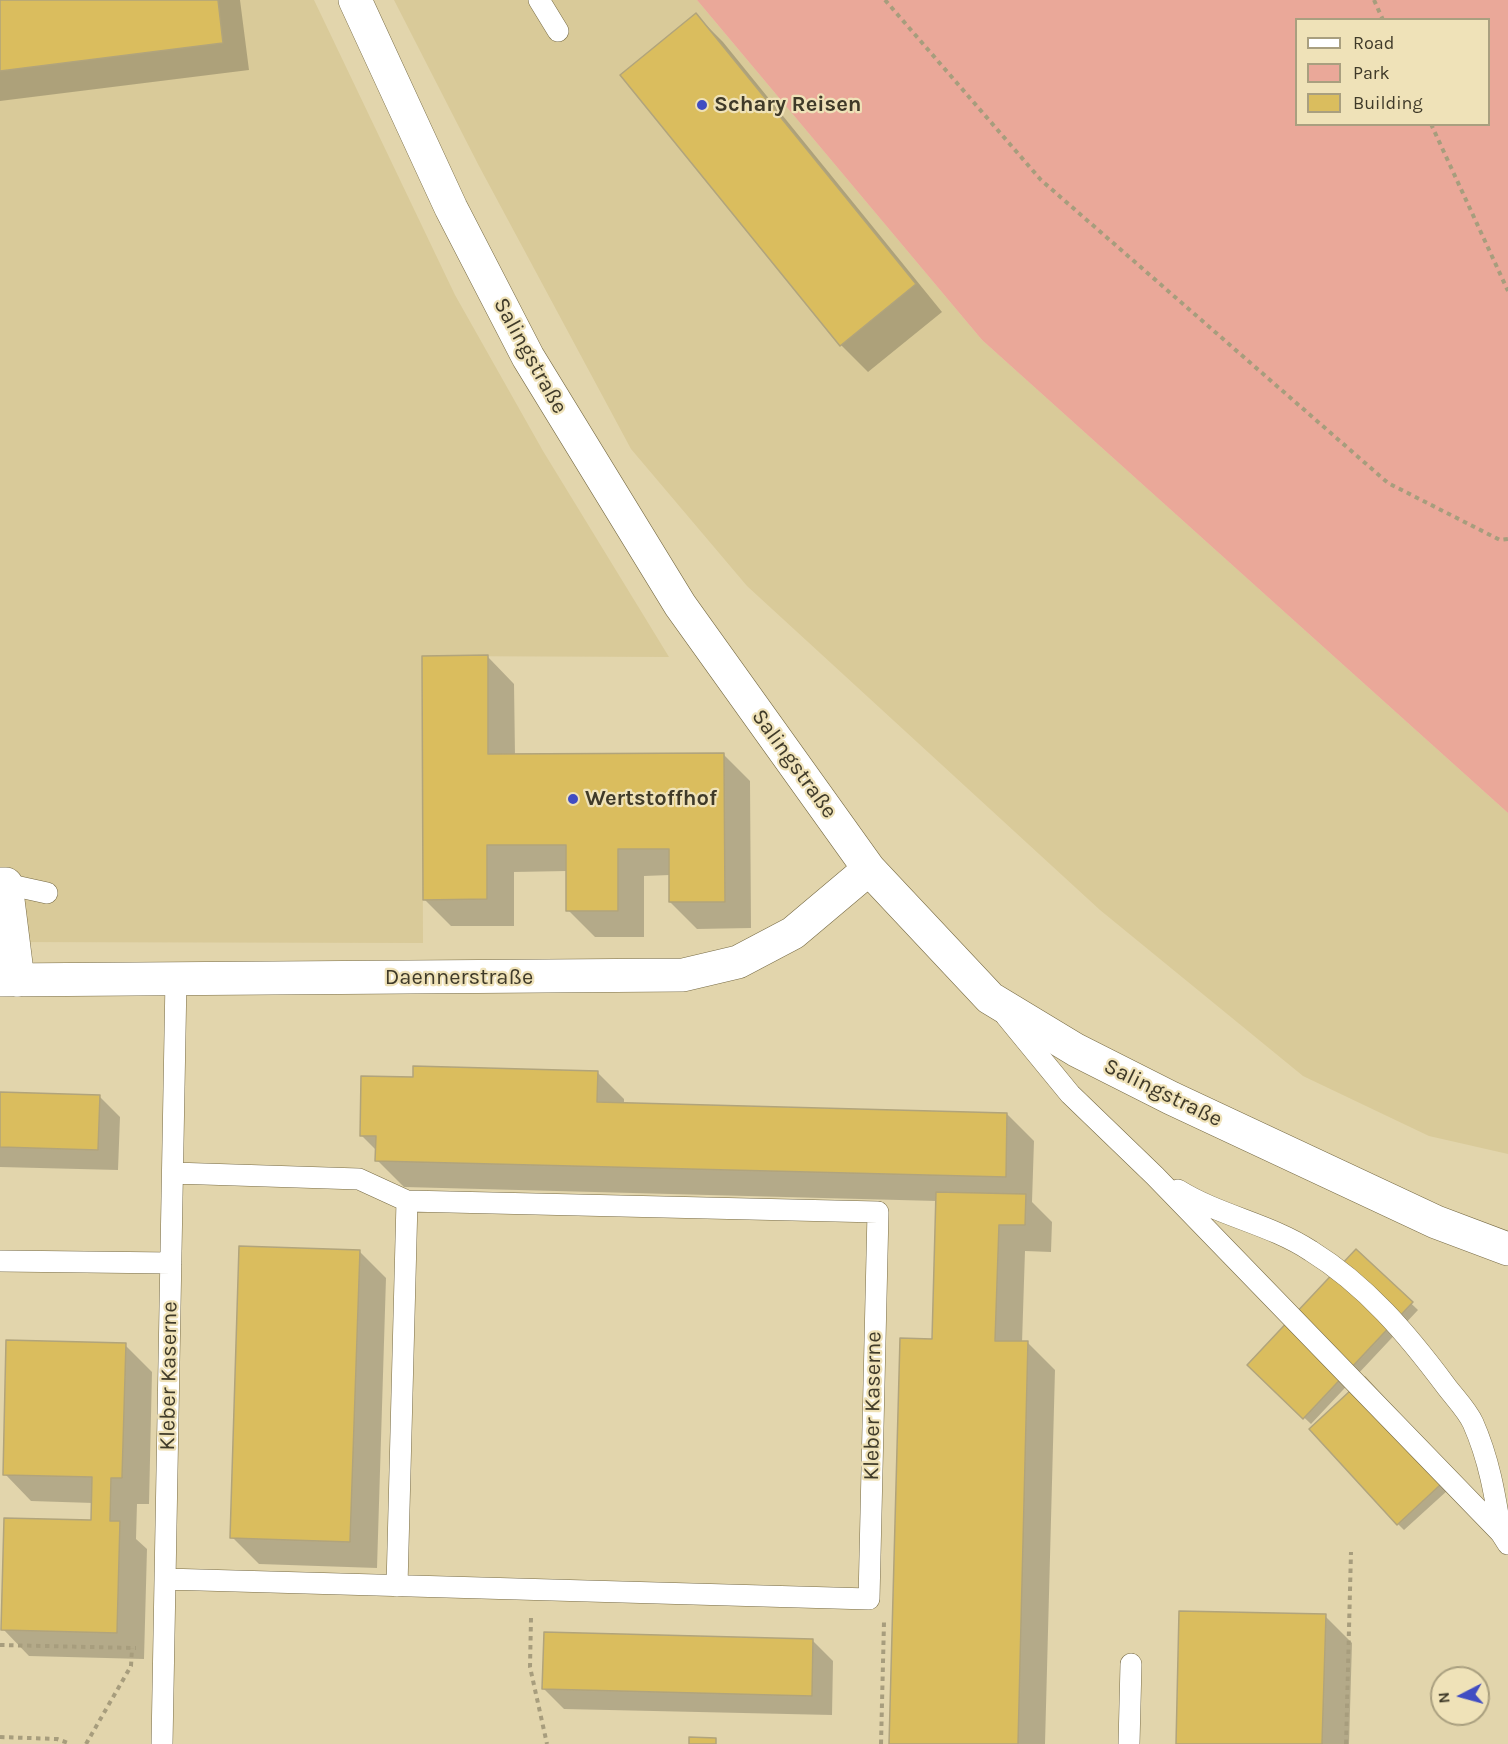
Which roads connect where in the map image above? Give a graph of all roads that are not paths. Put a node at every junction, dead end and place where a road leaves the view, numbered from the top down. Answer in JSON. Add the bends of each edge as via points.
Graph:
{"nodes":[{"id":1,"x":355,"y":0,"type":"edge"},
{"id":2,"x":539,"y":0,"type":"edge"},
{"id":3,"x":558,"y":31,"type":"dead end"},
{"id":4,"x":869,"y":868,"type":"junction"},
{"id":5,"x":3,"y":884,"type":"edge"},
{"id":6,"x":47,"y":893,"type":"dead end"},
{"id":7,"x":176,"y":979,"type":"junction"},
{"id":8,"x":9,"y":980,"type":"edge"},
{"id":9,"x":990,"y":998,"type":"junction"},
{"id":10,"x":173,"y":1173,"type":"junction"},
{"id":11,"x":1155,"y":1176,"type":"junction"},
{"id":12,"x":407,"y":1200,"type":"junction"},
{"id":13,"x":1508,"y":1249,"type":"edge"},
{"id":14,"x":0,"y":1261,"type":"edge"},
{"id":15,"x":171,"y":1263,"type":"junction"},
{"id":16,"x":1505,"y":1539,"type":"edge"},
{"id":17,"x":165,"y":1579,"type":"junction"},
{"id":18,"x":398,"y":1586,"type":"junction"},
{"id":19,"x":1131,"y":1664,"type":"dead end"},
{"id":20,"x":162,"y":1744,"type":"edge"},
{"id":21,"x":1129,"y":1744,"type":"edge"}],
"edges":[{"from":1,"to":4,"type":"street","name":"Salingstraße","via":[[451,208],[528,357],[680,605]]},
{"from":2,"to":3,"type":"lane"},
{"from":4,"to":7,"type":"street","name":"Daennerstraße","via":[[794,933],[738,962],[682,975]]},
{"from":4,"to":9,"type":"street","name":"Salingstraße"},
{"from":5,"to":6,"type":"lane"},
{"from":5,"to":8,"type":"street","name":"Daennerstraße"},
{"from":7,"to":8,"type":"street","name":"Daennerstraße"},
{"from":7,"to":10,"type":"lane","name":"Kleber Kaserne"},
{"from":9,"to":11,"type":"lane","via":[[1070,1094]]},
{"from":9,"to":13,"type":"street","name":"Salingstraße","via":[[1076,1050],[1171,1098],[1436,1222]]},
{"from":10,"to":12,"type":"lane","name":"Kleber Kaserne","via":[[359,1179]]},
{"from":10,"to":15,"type":"lane","name":"Kleber Kaserne"},
{"from":11,"to":16,"type":"lane"},
{"from":11,"to":16,"type":"lane","via":[[1202,1204],[1311,1250],[1372,1298],[1472,1420],[1491,1470]]},
{"from":12,"to":18,"type":"lane"},
{"from":12,"to":18,"type":"lane","name":"Kleber Kaserne","via":[[878,1212],[869,1599]]},
{"from":14,"to":15,"type":"lane"},
{"from":15,"to":17,"type":"lane","name":"Kleber Kaserne"},
{"from":17,"to":18,"type":"lane"},
{"from":17,"to":20,"type":"lane","name":"Kleber Kaserne"},
{"from":19,"to":21,"type":"lane"}]}
